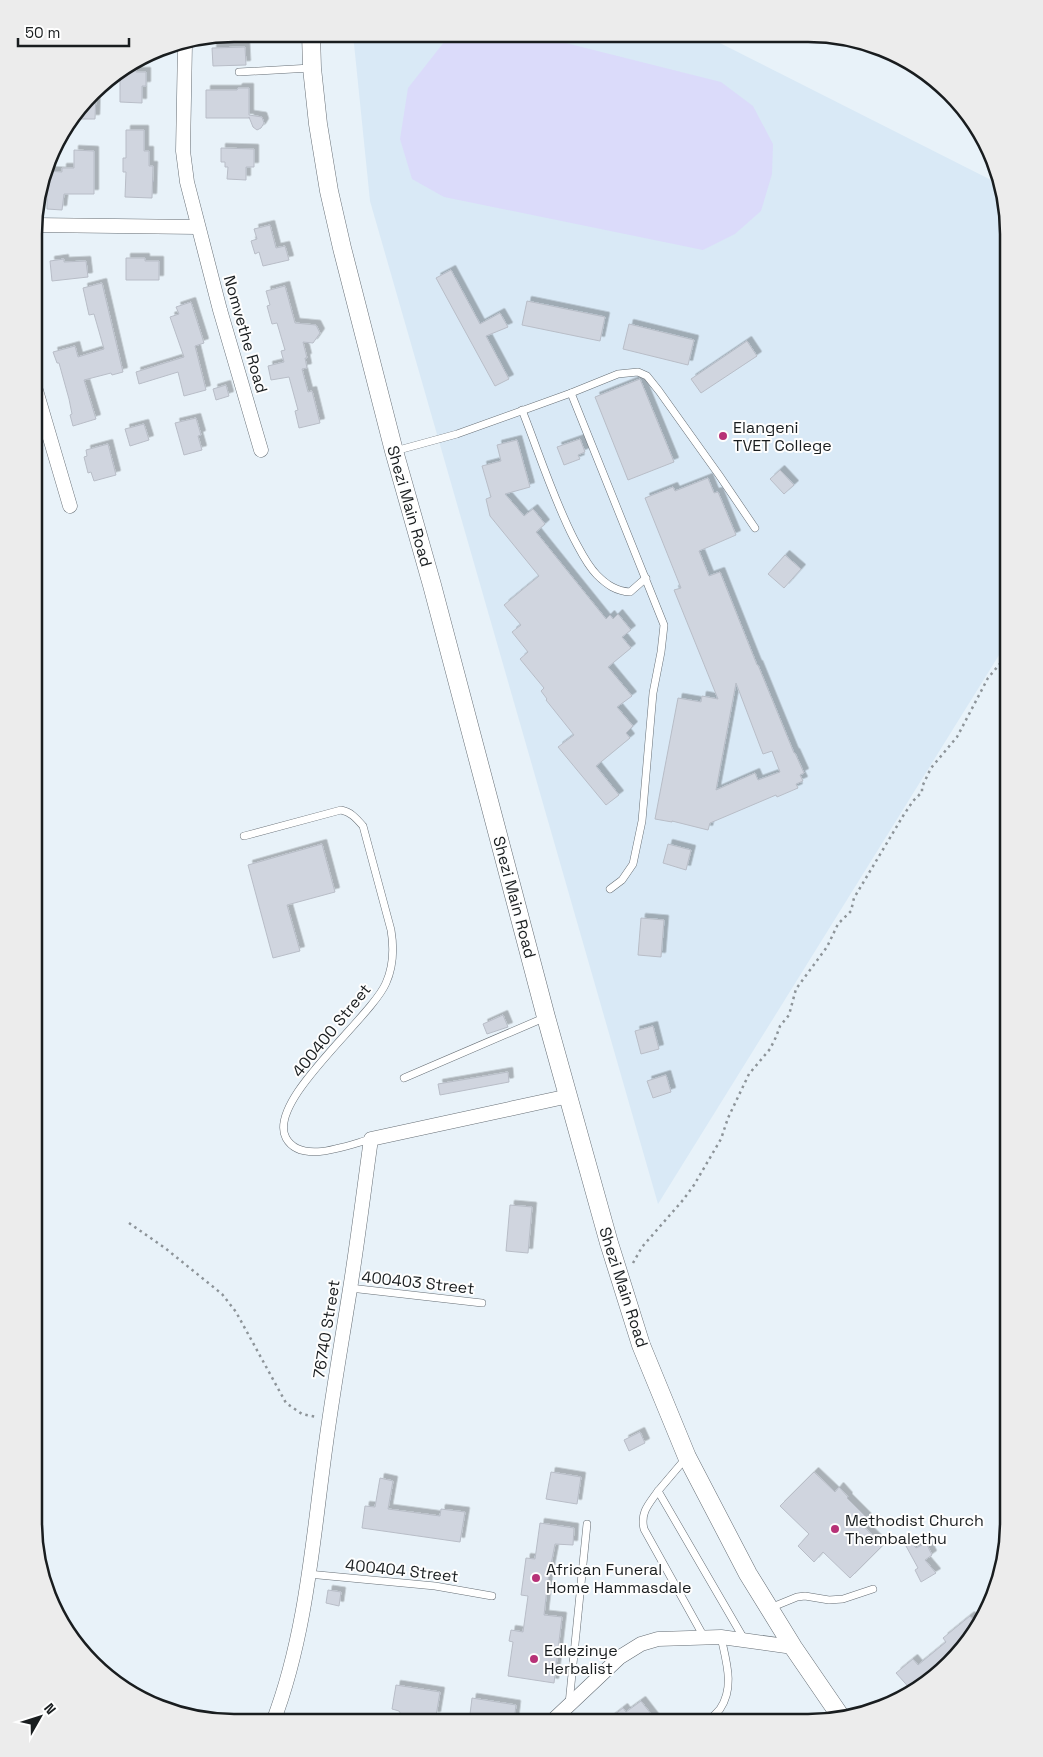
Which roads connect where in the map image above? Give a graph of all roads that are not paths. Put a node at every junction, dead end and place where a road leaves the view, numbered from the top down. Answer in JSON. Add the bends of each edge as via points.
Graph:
{"nodes":[{"id":1,"x":311,"y":42,"type":"edge"},
{"id":2,"x":185,"y":49,"type":"edge"},
{"id":3,"x":312,"y":68,"type":"junction"},
{"id":4,"x":239,"y":72,"type":"dead end"},
{"id":5,"x":43,"y":225,"type":"edge"},
{"id":6,"x":198,"y":227,"type":"junction"},
{"id":7,"x":571,"y":393,"type":"junction"},
{"id":8,"x":522,"y":410,"type":"junction"},
{"id":9,"x":42,"y":411,"type":"edge"},
{"id":10,"x":262,"y":450,"type":"dead end"},
{"id":11,"x":394,"y":451,"type":"junction"},
{"id":12,"x":70,"y":506,"type":"dead end"},
{"id":13,"x":755,"y":528,"type":"dead end"},
{"id":14,"x":646,"y":578,"type":"junction"},
{"id":15,"x":244,"y":836,"type":"dead end"},
{"id":16,"x":610,"y":889,"type":"dead end"},
{"id":17,"x":546,"y":1017,"type":"junction"},
{"id":18,"x":404,"y":1078,"type":"dead end"},
{"id":19,"x":568,"y":1096,"type":"junction"},
{"id":20,"x":372,"y":1139,"type":"junction"},
{"id":21,"x":350,"y":1288,"type":"junction"},
{"id":22,"x":482,"y":1303,"type":"dead end"},
{"id":23,"x":686,"y":1457,"type":"junction"},
{"id":24,"x":658,"y":1491,"type":"junction"},
{"id":25,"x":587,"y":1524,"type":"dead end"},
{"id":26,"x":308,"y":1574,"type":"junction"},
{"id":27,"x":873,"y":1589,"type":"dead end"},
{"id":28,"x":492,"y":1596,"type":"dead end"},
{"id":29,"x":769,"y":1608,"type":"junction"},
{"id":30,"x":704,"y":1637,"type":"junction"},
{"id":31,"x":721,"y":1637,"type":"junction"},
{"id":32,"x":744,"y":1639,"type":"junction"},
{"id":33,"x":793,"y":1647,"type":"junction"},
{"id":34,"x":569,"y":1704,"type":"junction"},
{"id":35,"x":838,"y":1712,"type":"edge"},
{"id":36,"x":276,"y":1714,"type":"edge"},
{"id":37,"x":558,"y":1714,"type":"edge"},
{"id":38,"x":715,"y":1714,"type":"edge"}],
"edges":[{"from":1,"to":3,"type":"street","name":"Shezi Main Road"},
{"from":2,"to":6,"type":"street","name":"Nomvethe Road","via":[[183,151]]},
{"from":3,"to":4,"type":"lane"},
{"from":3,"to":11,"type":"street","name":"Shezi Main Road","via":[[329,191]]},
{"from":5,"to":6,"type":"street"},
{"from":6,"to":10,"type":"street","name":"Nomvethe Road"},
{"from":7,"to":8,"type":"lane"},
{"from":7,"to":13,"type":"lane","via":[[618,374],[638,372],[647,376]]},
{"from":7,"to":14,"type":"lane"},
{"from":8,"to":11,"type":"lane","via":[[457,434]]},
{"from":8,"to":14,"type":"lane","via":[[564,520],[592,569],[619,592],[630,592]]},
{"from":9,"to":12,"type":"street"},
{"from":11,"to":17,"type":"street","name":"Shezi Main Road"},
{"from":14,"to":16,"type":"lane","via":[[664,625],[653,693],[642,821],[634,864]]},
{"from":15,"to":20,"type":"lane","name":"400400 Street","via":[[341,810],[355,816],[363,826],[391,930],[392,964],[379,995],[297,1093],[283,1125],[289,1142],[308,1152]]},
{"from":17,"to":18,"type":"lane"},
{"from":17,"to":19,"type":"street","name":"Shezi Main Road"},
{"from":19,"to":20,"type":"street"},
{"from":19,"to":23,"type":"street","name":"Shezi Main Road","via":[[641,1345]]},
{"from":20,"to":21,"type":"street","name":"76740 Street"},
{"from":21,"to":22,"type":"lane","name":"400403 Street"},
{"from":21,"to":26,"type":"street","name":"76740 Street"},
{"from":23,"to":24,"type":"lane"},
{"from":23,"to":29,"type":"street","name":"Shezi Main Road"},
{"from":24,"to":30,"type":"lane","via":[[644,1510],[644,1529]]},
{"from":24,"to":32,"type":"lane"},
{"from":25,"to":34,"type":"lane"},
{"from":26,"to":28,"type":"lane","name":"400404 Street","via":[[435,1586]]},
{"from":26,"to":36,"type":"street","name":"76740 Street","via":[[295,1650]]},
{"from":27,"to":29,"type":"lane","via":[[843,1599],[805,1596]]},
{"from":29,"to":33,"type":"street","name":"Shezi Main Road"},
{"from":30,"to":31,"type":"street"},
{"from":30,"to":34,"type":"street","via":[[658,1638],[641,1644],[620,1656]]},
{"from":31,"to":32,"type":"street"},
{"from":31,"to":38,"type":"lane","via":[[729,1684],[728,1694]]},
{"from":32,"to":33,"type":"street"},
{"from":33,"to":35,"type":"street","name":"Shezi Main Road"},
{"from":34,"to":37,"type":"street"}]}
